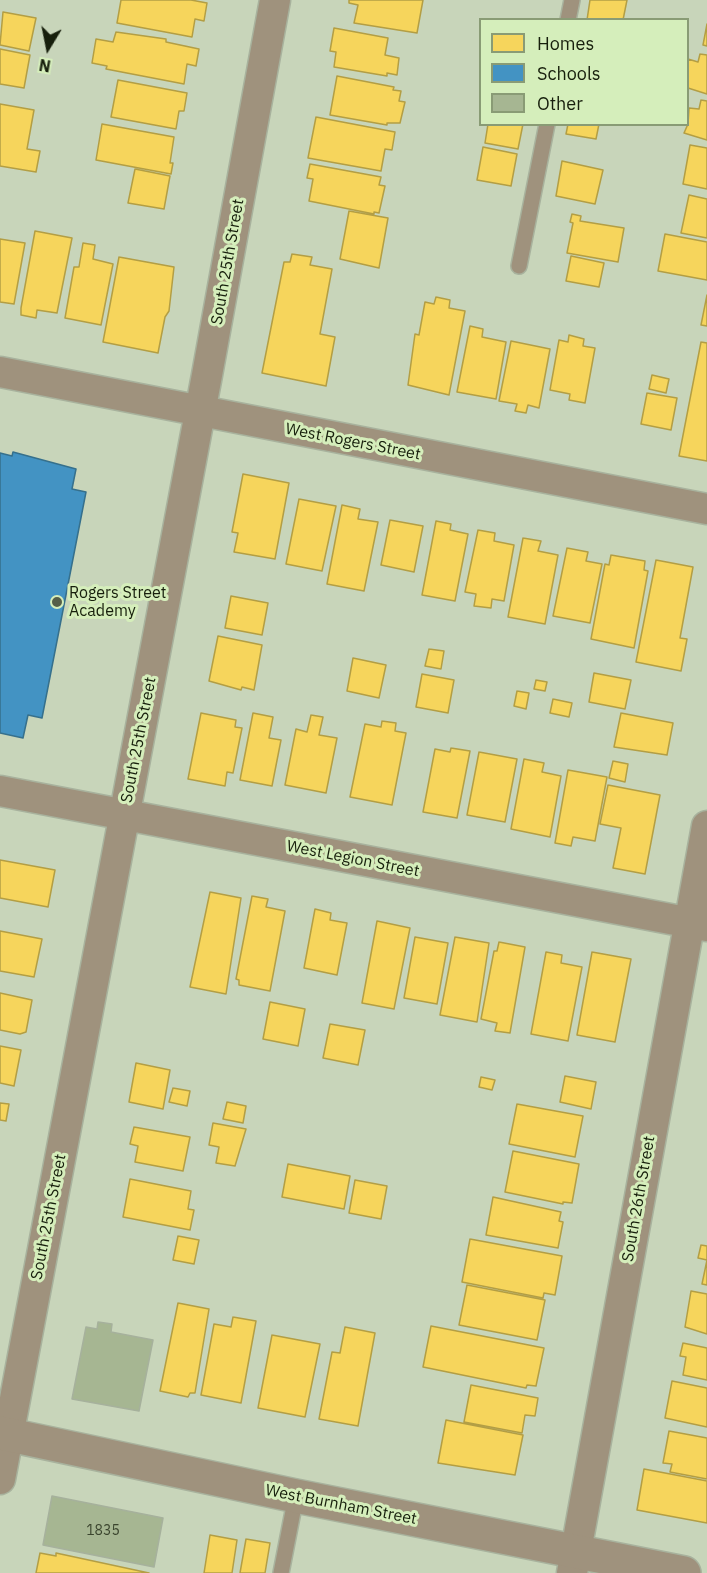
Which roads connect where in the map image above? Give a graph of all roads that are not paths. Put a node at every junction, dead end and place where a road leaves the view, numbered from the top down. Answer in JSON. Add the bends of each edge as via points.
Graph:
{"nodes":[{"id":1,"x":275,"y":0,"type":"edge"},
{"id":2,"x":572,"y":0,"type":"edge"},
{"id":3,"x":568,"y":18,"type":"edge"},
{"id":4,"x":547,"y":126,"type":"edge"},
{"id":5,"x":519,"y":266,"type":"dead end"},
{"id":6,"x":0,"y":372,"type":"edge"},
{"id":7,"x":200,"y":413,"type":"junction"},
{"id":8,"x":707,"y":509,"type":"edge"},
{"id":9,"x":0,"y":790,"type":"edge"},
{"id":10,"x":124,"y":816,"type":"junction"},
{"id":11,"x":707,"y":826,"type":"edge"},
{"id":12,"x":698,"y":924,"type":"edge"},
{"id":13,"x":4,"y":1434,"type":"edge"},
{"id":14,"x":0,"y":1479,"type":"edge"},
{"id":15,"x":296,"y":1496,"type":"junction"},
{"id":16,"x":574,"y":1562,"type":"edge"},
{"id":17,"x":281,"y":1573,"type":"edge"},
{"id":18,"x":684,"y":1573,"type":"edge"}],
"edges":[{"from":1,"to":7,"type":"street","name":"South 25th Street"},
{"from":2,"to":3,"type":"lane"},
{"from":4,"to":5,"type":"lane"},
{"from":6,"to":7,"type":"street","name":"West Rogers Street"},
{"from":7,"to":8,"type":"street","name":"West Rogers Street"},
{"from":7,"to":10,"type":"street","name":"South 25th Street"},
{"from":9,"to":10,"type":"street","name":"West Legion Street"},
{"from":10,"to":12,"type":"street","name":"West Legion Street"},
{"from":10,"to":13,"type":"street","name":"South 25th Street"},
{"from":11,"to":12,"type":"street","name":"South 26th Street"},
{"from":12,"to":16,"type":"street","name":"South 26th Street"},
{"from":13,"to":14,"type":"street","name":"South 25th Street"},
{"from":13,"to":15,"type":"street","name":"West Burnham Street"},
{"from":15,"to":16,"type":"street","name":"West Burnham Street"},
{"from":15,"to":17,"type":"lane"},
{"from":16,"to":18,"type":"street","name":"West Burnham Street"}]}
